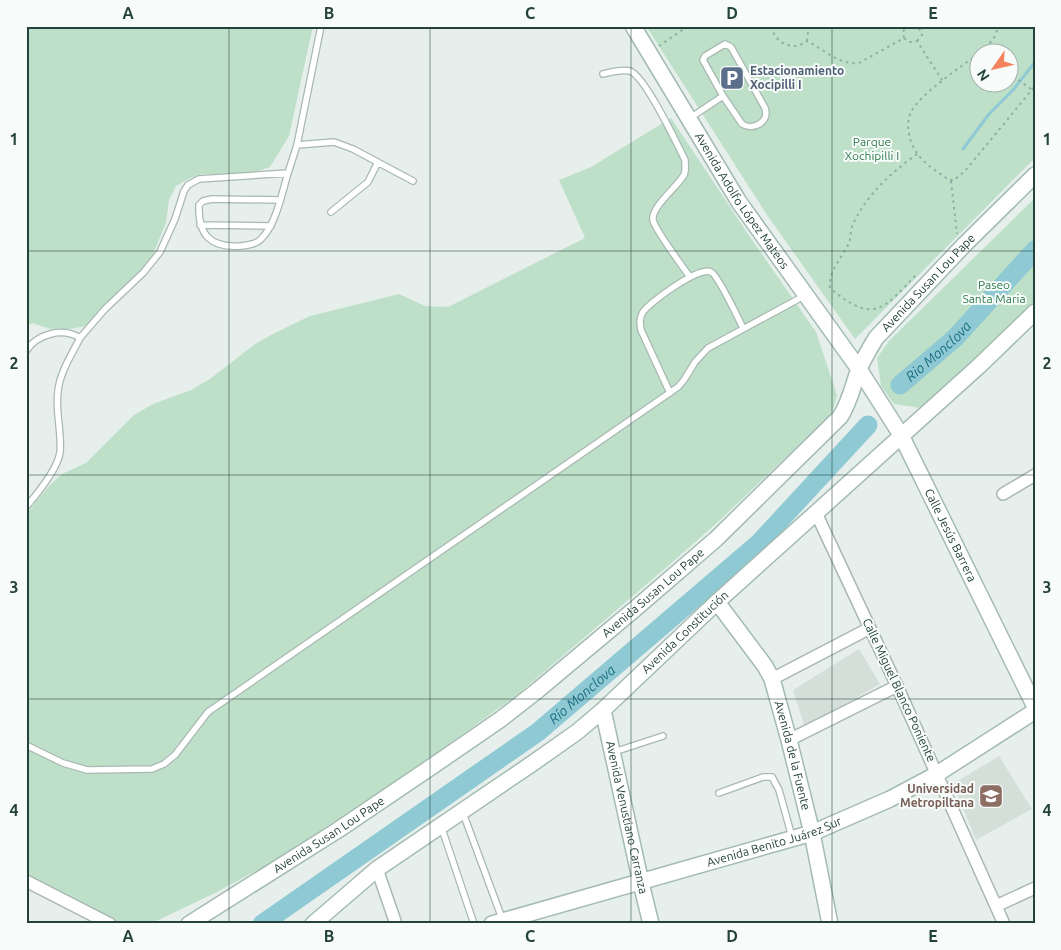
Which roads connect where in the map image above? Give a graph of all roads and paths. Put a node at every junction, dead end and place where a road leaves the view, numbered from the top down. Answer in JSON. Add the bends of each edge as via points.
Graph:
{"nodes":[{"id":1,"x":321,"y":26,"type":"edge"},
{"id":2,"x":633,"y":26,"type":"edge"},
{"id":3,"x":688,"y":26,"type":"edge"},
{"id":4,"x":773,"y":26,"type":"edge"},
{"id":5,"x":806,"y":26,"type":"edge"},
{"id":6,"x":906,"y":26,"type":"edge"},
{"id":7,"x":925,"y":26,"type":"edge"},
{"id":8,"x":999,"y":26,"type":"edge"},
{"id":9,"x":920,"y":28,"type":"edge"},
{"id":10,"x":904,"y":38,"type":"junction"},
{"id":11,"x":807,"y":41,"type":"junction"},
{"id":12,"x":918,"y":41,"type":"junction"},
{"id":13,"x":991,"y":42,"type":"edge"},
{"id":14,"x":648,"y":52,"type":"junction"},
{"id":15,"x":968,"y":61,"type":"edge"},
{"id":16,"x":603,"y":74,"type":"dead end"},
{"id":17,"x":1018,"y":79,"type":"edge"},
{"id":18,"x":942,"y":80,"type":"junction"},
{"id":19,"x":1035,"y":86,"type":"edge"},
{"id":20,"x":1031,"y":89,"type":"junction"},
{"id":21,"x":723,"y":96,"type":"junction"},
{"id":22,"x":689,"y":119,"type":"junction"},
{"id":23,"x":297,"y":145,"type":"junction"},
{"id":24,"x":917,"y":154,"type":"junction"},
{"id":25,"x":378,"y":162,"type":"junction"},
{"id":26,"x":288,"y":174,"type":"junction"},
{"id":27,"x":1035,"y":175,"type":"edge"},
{"id":28,"x":414,"y":181,"type":"dead end"},
{"id":29,"x":951,"y":181,"type":"junction"},
{"id":30,"x":280,"y":200,"type":"junction"},
{"id":31,"x":331,"y":212,"type":"dead end"},
{"id":32,"x":200,"y":224,"type":"junction"},
{"id":33,"x":271,"y":226,"type":"junction"},
{"id":34,"x":957,"y":234,"type":"dead end"},
{"id":35,"x":922,"y":269,"type":"dead end"},
{"id":36,"x":690,"y":277,"type":"junction"},
{"id":37,"x":806,"y":295,"type":"junction"},
{"id":38,"x":1035,"y":312,"type":"edge"},
{"id":39,"x":743,"y":328,"type":"junction"},
{"id":40,"x":80,"y":338,"type":"junction"},
{"id":41,"x":26,"y":351,"type":"edge"},
{"id":42,"x":860,"y":369,"type":"junction"},
{"id":43,"x":670,"y":393,"type":"junction"},
{"id":44,"x":888,"y":414,"type":"junction"},
{"id":45,"x":920,"y":418,"type":"junction"},
{"id":46,"x":901,"y":435,"type":"junction"},
{"id":47,"x":883,"y":452,"type":"junction"},
{"id":48,"x":1035,"y":475,"type":"edge"},
{"id":49,"x":1003,"y":494,"type":"dead end"},
{"id":50,"x":26,"y":507,"type":"edge"},
{"id":51,"x":816,"y":512,"type":"junction"},
{"id":52,"x":717,"y":602,"type":"junction"},
{"id":53,"x":870,"y":628,"type":"junction"},
{"id":54,"x":772,"y":679,"type":"junction"},
{"id":55,"x":898,"y":686,"type":"junction"},
{"id":56,"x":1035,"y":706,"type":"edge"},
{"id":57,"x":603,"y":710,"type":"junction"},
{"id":58,"x":1035,"y":711,"type":"edge"},
{"id":59,"x":663,"y":736,"type":"dead end"},
{"id":60,"x":789,"y":740,"type":"junction"},
{"id":61,"x":26,"y":745,"type":"edge"},
{"id":62,"x":612,"y":752,"type":"junction"},
{"id":63,"x":937,"y":774,"type":"junction"},
{"id":64,"x":720,"y":793,"type":"dead end"},
{"id":65,"x":462,"y":810,"type":"junction"},
{"id":66,"x":441,"y":825,"type":"junction"},
{"id":67,"x":812,"y":834,"type":"junction"},
{"id":68,"x":793,"y":839,"type":"junction"},
{"id":69,"x":377,"y":869,"type":"junction"},
{"id":70,"x":640,"y":883,"type":"junction"},
{"id":71,"x":29,"y":886,"type":"edge"},
{"id":72,"x":1035,"y":888,"type":"edge"},
{"id":73,"x":996,"y":906,"type":"junction"},
{"id":74,"x":498,"y":922,"type":"edge"},
{"id":75,"x":110,"y":924,"type":"edge"},
{"id":76,"x":189,"y":924,"type":"edge"},
{"id":77,"x":313,"y":924,"type":"edge"},
{"id":78,"x":396,"y":924,"type":"edge"},
{"id":79,"x":474,"y":924,"type":"edge"},
{"id":80,"x":651,"y":924,"type":"edge"},
{"id":81,"x":830,"y":924,"type":"edge"},
{"id":82,"x":1004,"y":924,"type":"edge"}],
"edges":[{"from":1,"to":23,"type":"lane"},
{"from":2,"to":14,"type":"street","name":"Avenida Adolfo López Mateos"},
{"from":3,"to":14,"type":"path"},
{"from":4,"to":11,"type":"path","via":[[774,35],[784,44],[800,45]]},
{"from":5,"to":11,"type":"path"},
{"from":6,"to":10,"type":"path"},
{"from":7,"to":9,"type":"path"},
{"from":8,"to":13,"type":"path"},
{"from":9,"to":12,"type":"path","via":[[922,35]]},
{"from":10,"to":11,"type":"path","via":[[852,64]]},
{"from":10,"to":12,"type":"path","via":[[910,42]]},
{"from":12,"to":18,"type":"path"},
{"from":14,"to":22,"type":"street","name":"Avenida Adolfo López Mateos"},
{"from":15,"to":18,"type":"path"},
{"from":16,"to":36,"type":"lane","via":[[626,70],[638,76],[685,160],[684,176],[653,218]]},
{"from":17,"to":20,"type":"path"},
{"from":18,"to":24,"type":"path","via":[[911,112],[909,130]]},
{"from":19,"to":20,"type":"path"},
{"from":20,"to":29,"type":"path","via":[[987,146],[958,178]]},
{"from":21,"to":21,"type":"lane","via":[[746,127],[752,128],[764,120],[765,108],[731,47],[725,44],[703,60]]},
{"from":21,"to":22,"type":"lane"},
{"from":22,"to":37,"type":"street","name":"Avenida Adolfo López Mateos","via":[[739,202]]},
{"from":23,"to":25,"type":"lane","via":[[334,142]]},
{"from":23,"to":26,"type":"lane"},
{"from":24,"to":29,"type":"path"},
{"from":24,"to":35,"type":"path","via":[[893,172],[866,200],[829,280],[830,288],[857,306],[879,309]]},
{"from":25,"to":28,"type":"lane"},
{"from":25,"to":31,"type":"lane","via":[[368,182]]},
{"from":26,"to":30,"type":"lane"},
{"from":26,"to":40,"type":"lane","via":[[199,179],[188,185],[160,252]]},
{"from":27,"to":42,"type":"street","name":"Avenida Susan Lou Pape","via":[[881,332]]},
{"from":29,"to":34,"type":"path"},
{"from":30,"to":32,"type":"lane","via":[[203,201],[199,205]]},
{"from":30,"to":33,"type":"lane"},
{"from":32,"to":33,"type":"lane"},
{"from":32,"to":33,"type":"lane","via":[[211,240],[234,246],[256,243]]},
{"from":36,"to":39,"type":"lane","via":[[707,271],[714,275]]},
{"from":36,"to":43,"type":"lane","via":[[675,284],[647,307],[640,320],[640,330]]},
{"from":37,"to":39,"type":"lane"},
{"from":37,"to":42,"type":"street","name":"Avenida Adolfo López Mateos"},
{"from":38,"to":45,"type":"street","name":"Avenida Constitución"},
{"from":39,"to":43,"type":"lane","via":[[701,355],[684,380]]},
{"from":40,"to":41,"type":"lane","via":[[67,334],[43,335]]},
{"from":40,"to":50,"type":"lane","via":[[58,389],[60,452],[57,463]]},
{"from":42,"to":44,"type":"street","name":"Calle Jesús Barrera"},
{"from":42,"to":76,"type":"street","name":"Avenida Susan Lou Pape","via":[[845,409],[833,424],[716,539],[538,690],[338,830]]},
{"from":43,"to":61,"type":"lane","via":[[208,712],[175,755],[164,764],[152,769],[87,770],[63,763]]},
{"from":44,"to":45,"type":"street","via":[[904,420]]},
{"from":44,"to":46,"type":"street","name":"Calle Jesús Barrera"},
{"from":44,"to":47,"type":"street","via":[[889,428]]},
{"from":45,"to":46,"type":"street","name":"Avenida Constitución"},
{"from":46,"to":47,"type":"street","name":"Avenida Constitución"},
{"from":46,"to":56,"type":"street","name":"Calle Jesús Barrera"},
{"from":47,"to":51,"type":"street","name":"Avenida Constitución"},
{"from":48,"to":49,"type":"street"},
{"from":51,"to":52,"type":"street","name":"Avenida Constitución"},
{"from":51,"to":53,"type":"street","name":"Calle Miguel Blanco Poniente"},
{"from":52,"to":54,"type":"street","name":"Avenida de la Fuente"},
{"from":52,"to":57,"type":"street","name":"Avenida Constitución"},
{"from":53,"to":54,"type":"street"},
{"from":53,"to":55,"type":"street","name":"Calle Miguel Blanco Poniente"},
{"from":54,"to":60,"type":"street","name":"Avenida de la Fuente"},
{"from":55,"to":60,"type":"street"},
{"from":55,"to":63,"type":"street","name":"Calle Miguel Blanco Poniente"},
{"from":57,"to":62,"type":"street","name":"Avenida Venustiano Carranza"},
{"from":57,"to":65,"type":"street","name":"Avenida Constitución","via":[[577,732]]},
{"from":58,"to":63,"type":"street","name":"Avenida Benito Juárez Sur"},
{"from":59,"to":62,"type":"lane"},
{"from":60,"to":67,"type":"street","name":"Avenida de la Fuente"},
{"from":62,"to":70,"type":"street","name":"Avenida Venustiano Carranza"},
{"from":63,"to":67,"type":"street","name":"Avenida Benito Juárez Sur"},
{"from":63,"to":73,"type":"street","name":"Calle Miguel Blanco Poniente"},
{"from":64,"to":68,"type":"lane","via":[[763,777],[772,777]]},
{"from":65,"to":66,"type":"street","name":"Avenida Constitución"},
{"from":65,"to":74,"type":"lane"},
{"from":66,"to":69,"type":"street","name":"Avenida Constitución"},
{"from":66,"to":79,"type":"lane"},
{"from":67,"to":68,"type":"street","name":"Avenida Benito Juárez Sur"},
{"from":67,"to":81,"type":"street","name":"Avenida de la Fuente"},
{"from":68,"to":70,"type":"street","name":"Avenida Benito Juárez Sur"},
{"from":69,"to":77,"type":"street","name":"Avenida Constitución"},
{"from":69,"to":78,"type":"street"},
{"from":70,"to":74,"type":"street","name":"Avenida Benito Juárez Sur"},
{"from":70,"to":80,"type":"street","name":"Avenida Venustiano Carranza"},
{"from":71,"to":75,"type":"street"},
{"from":72,"to":73,"type":"street"},
{"from":73,"to":82,"type":"street","name":"Calle Miguel Blanco Poniente"}]}
